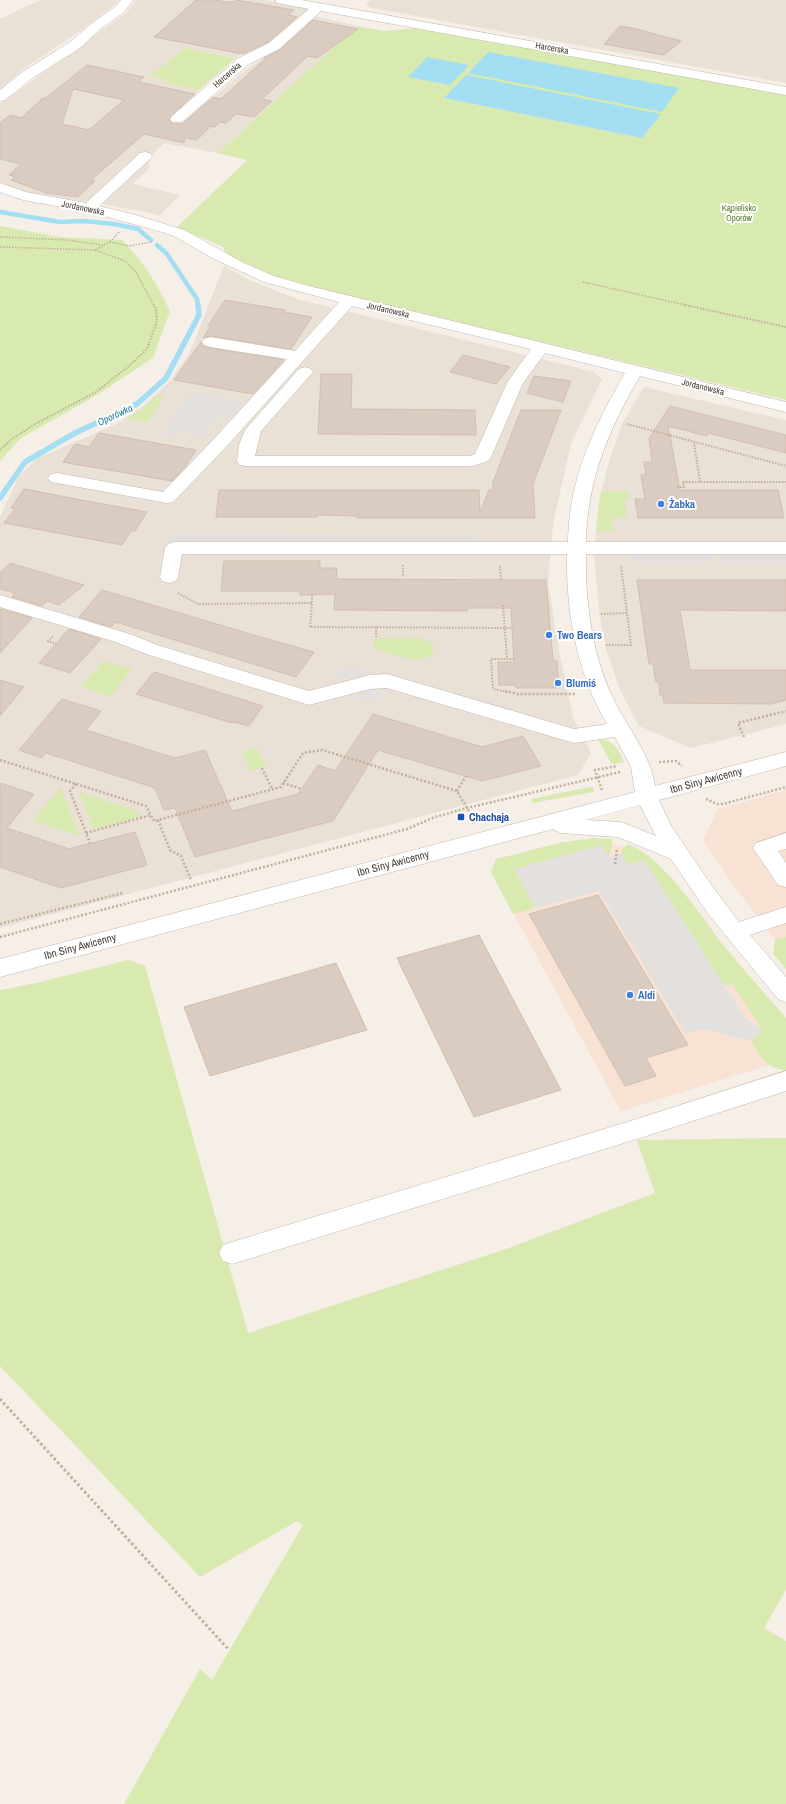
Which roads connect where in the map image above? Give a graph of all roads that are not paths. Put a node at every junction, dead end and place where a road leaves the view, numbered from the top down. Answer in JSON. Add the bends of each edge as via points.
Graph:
{"nodes":[{"id":1,"x":127,"y":0,"type":"edge"},
{"id":2,"x":281,"y":0,"type":"edge"},
{"id":3,"x":318,"y":7,"type":"junction"},
{"id":4,"x":786,"y":91,"type":"edge"},
{"id":5,"x":0,"y":97,"type":"edge"},
{"id":6,"x":177,"y":119,"type":"dead end"},
{"id":7,"x":145,"y":156,"type":"dead end"},
{"id":8,"x":0,"y":186,"type":"edge"},
{"id":9,"x":89,"y":208,"type":"junction"},
{"id":10,"x":348,"y":301,"type":"junction"},
{"id":11,"x":210,"y":342,"type":"dead end"},
{"id":12,"x":541,"y":347,"type":"junction"},
{"id":13,"x":298,"y":356,"type":"junction"},
{"id":14,"x":635,"y":370,"type":"junction"},
{"id":15,"x":305,"y":372,"type":"dead end"},
{"id":16,"x":786,"y":407,"type":"edge"},
{"id":17,"x":63,"y":479,"type":"dead end"},
{"id":18,"x":576,"y":548,"type":"junction"},
{"id":19,"x":786,"y":548,"type":"edge"},
{"id":20,"x":169,"y":577,"type":"road end"},
{"id":21,"x":0,"y":601,"type":"edge"},
{"id":22,"x":620,"y":729,"type":"junction"},
{"id":23,"x":786,"y":758,"type":"edge"},
{"id":24,"x":647,"y":796,"type":"junction"},
{"id":25,"x":540,"y":824,"type":"junction"},
{"id":26,"x":786,"y":841,"type":"edge"},
{"id":27,"x":678,"y":853,"type":"junction"},
{"id":28,"x":786,"y":879,"type":"edge"},
{"id":29,"x":786,"y":915,"type":"edge"},
{"id":30,"x":735,"y":932,"type":"junction"},
{"id":31,"x":0,"y":968,"type":"edge"},
{"id":32,"x":786,"y":993,"type":"edge"},
{"id":33,"x":786,"y":1081,"type":"edge"},
{"id":34,"x":232,"y":1253,"type":"dead end"}],
"edges":[{"from":1,"to":5,"type":"street","via":[[119,10],[75,45],[29,74]]},
{"from":2,"to":3,"type":"street","name":"Harcerska"},
{"from":3,"to":4,"type":"street","name":"Harcerska","via":[[351,7]]},
{"from":3,"to":6,"type":"street","name":"Harcerska","via":[[274,46],[244,61]]},
{"from":7,"to":9,"type":"street"},
{"from":8,"to":9,"type":"street","name":"Jordanowska","via":[[23,196]]},
{"from":9,"to":10,"type":"street","name":"Jordanowska","via":[[167,228],[269,279]]},
{"from":10,"to":12,"type":"street","name":"Jordanowska"},
{"from":10,"to":13,"type":"street"},
{"from":11,"to":13,"type":"street"},
{"from":12,"to":14,"type":"street","name":"Jordanowska"},
{"from":12,"to":15,"type":"street","via":[[514,383],[482,457],[473,461],[246,461],[253,430]]},
{"from":13,"to":17,"type":"street","via":[[167,498]]},
{"from":14,"to":16,"type":"street","name":"Jordanowska"},
{"from":14,"to":18,"type":"street","via":[[609,416],[593,452],[582,494]]},
{"from":18,"to":19,"type":"street"},
{"from":18,"to":20,"type":"street","via":[[174,548]]},
{"from":18,"to":22,"type":"street","via":[[580,611],[590,661],[598,687]]},
{"from":21,"to":22,"type":"street","via":[[309,698],[370,682],[387,681],[574,736]]},
{"from":22,"to":24,"type":"street","via":[[641,767]]},
{"from":23,"to":24,"type":"street","name":"Ibn Siny Awicenny"},
{"from":24,"to":25,"type":"street","name":"Ibn Siny Awicenny"},
{"from":24,"to":27,"type":"street","via":[[665,834]]},
{"from":25,"to":27,"type":"street","via":[[621,830]]},
{"from":25,"to":31,"type":"street","name":"Ibn Siny Awicenny"},
{"from":26,"to":28,"type":"street","via":[[764,848]]},
{"from":27,"to":30,"type":"street","via":[[708,898]]},
{"from":29,"to":30,"type":"street"},
{"from":30,"to":32,"type":"street"},
{"from":33,"to":34,"type":"street"}]}
